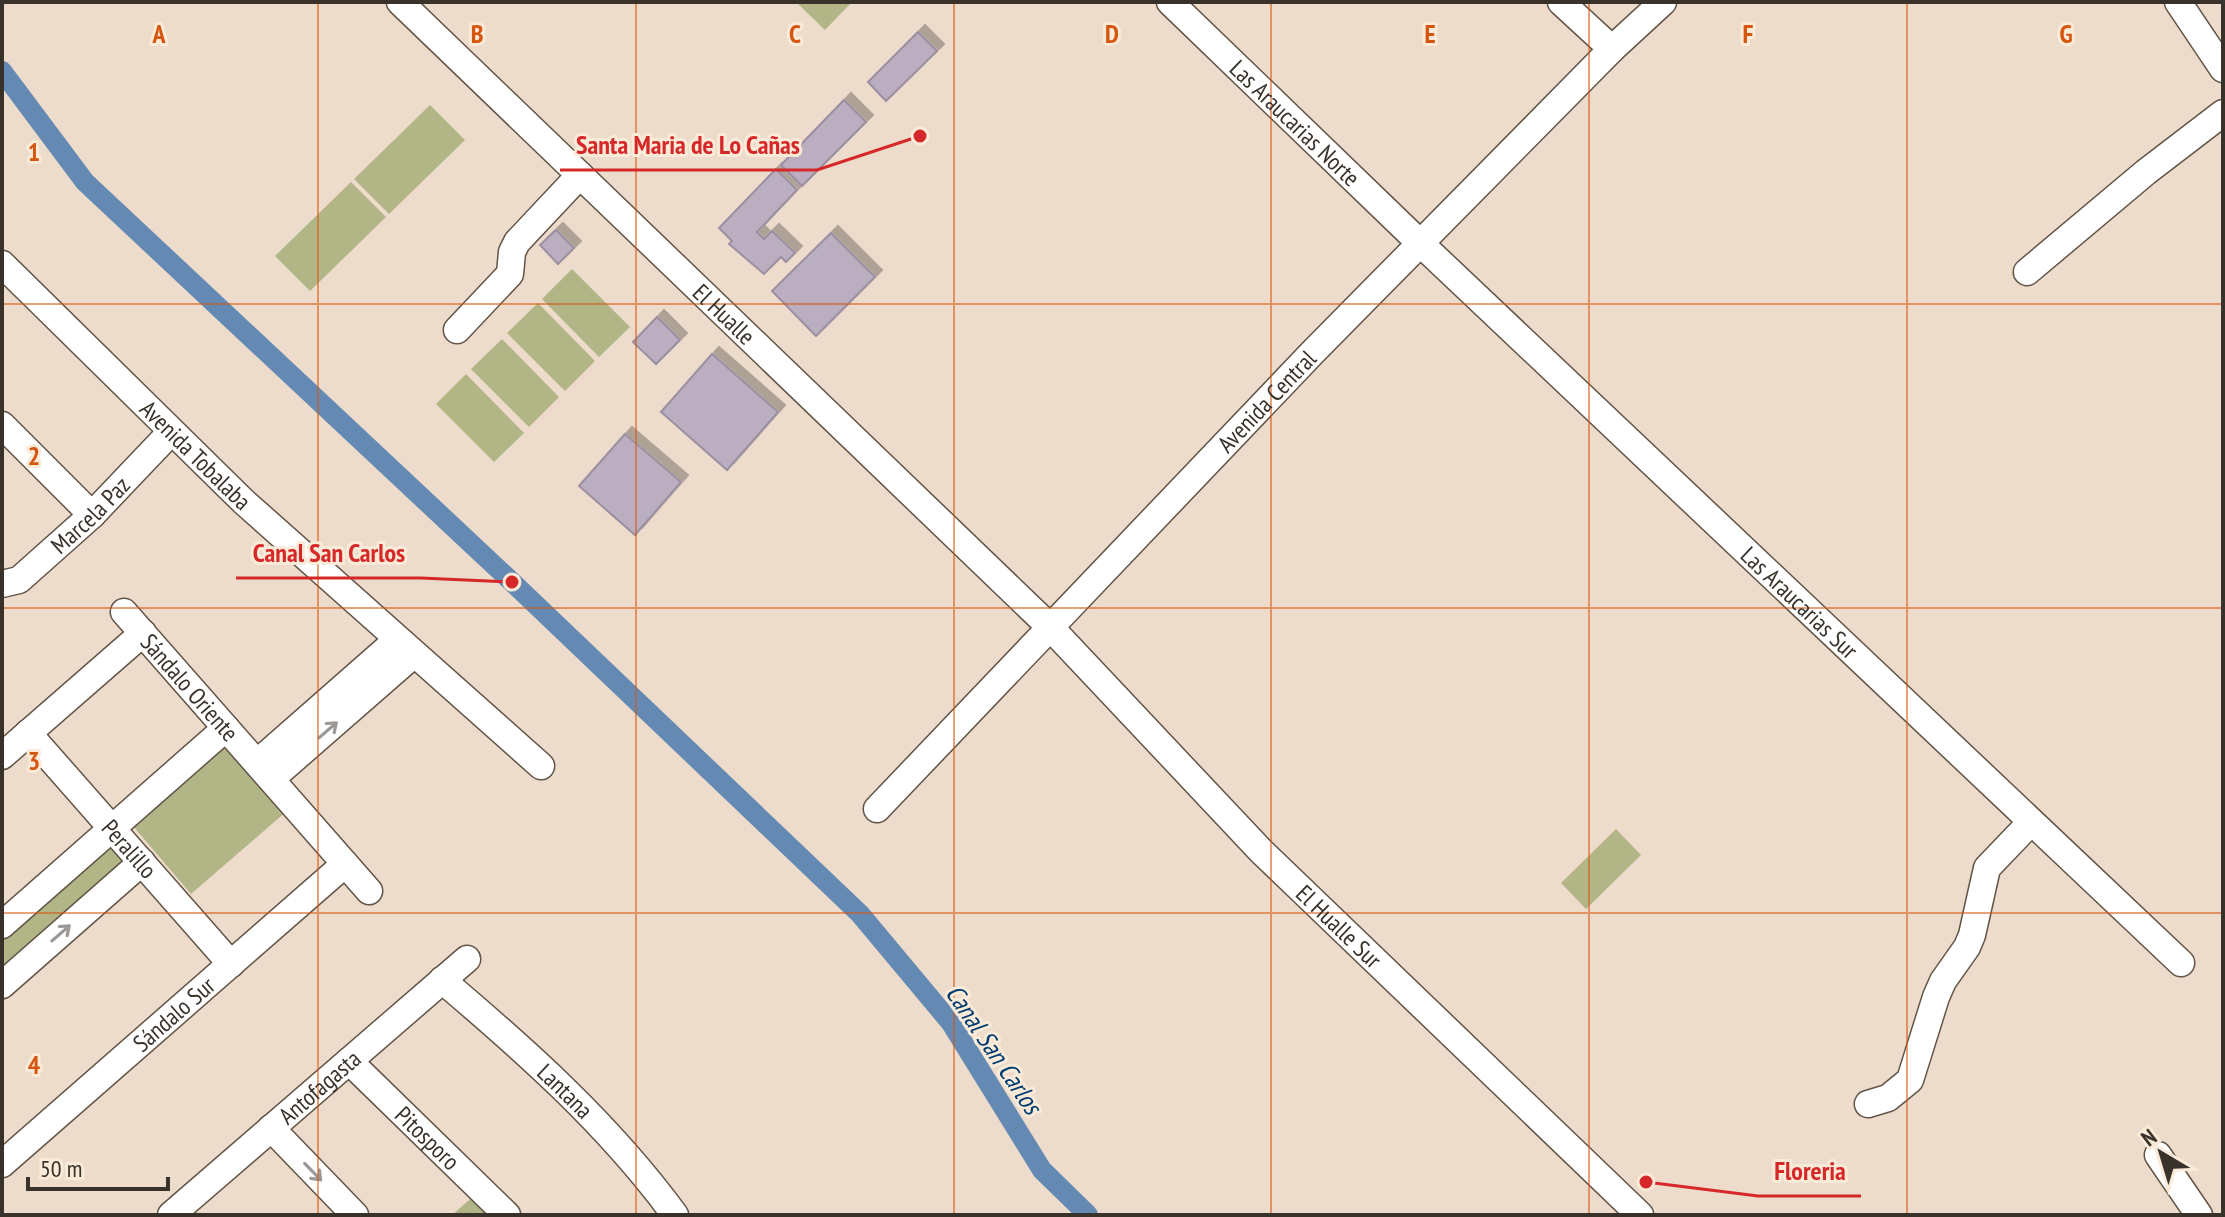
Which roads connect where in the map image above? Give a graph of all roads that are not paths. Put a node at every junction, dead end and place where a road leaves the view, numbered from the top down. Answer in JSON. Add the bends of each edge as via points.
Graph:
{"nodes":[{"id":1,"x":400,"y":2,"type":"edge"},
{"id":2,"x":1170,"y":2,"type":"edge"},
{"id":3,"x":1561,"y":2,"type":"edge"},
{"id":4,"x":1663,"y":2,"type":"edge"},
{"id":5,"x":2178,"y":2,"type":"edge"},
{"id":6,"x":1612,"y":49,"type":"junction"},
{"id":7,"x":2223,"y":69,"type":"edge"},
{"id":8,"x":2223,"y":113,"type":"edge"},
{"id":9,"x":580,"y":175,"type":"junction"},
{"id":10,"x":1420,"y":243,"type":"junction"},
{"id":11,"x":2,"y":264,"type":"edge"},
{"id":12,"x":2027,"y":272,"type":"dead end"},
{"id":13,"x":457,"y":330,"type":"dead end"},
{"id":14,"x":171,"y":432,"type":"junction"},
{"id":15,"x":6,"y":438,"type":"edge"},
{"id":16,"x":92,"y":515,"type":"junction"},
{"id":17,"x":2,"y":584,"type":"edge"},
{"id":18,"x":124,"y":612,"type":"dead end"},
{"id":19,"x":1050,"y":627,"type":"junction"},
{"id":20,"x":143,"y":633,"type":"junction"},
{"id":21,"x":405,"y":648,"type":"junction"},
{"id":22,"x":226,"y":728,"type":"junction"},
{"id":23,"x":28,"y":733,"type":"junction"},
{"id":24,"x":2,"y":756,"type":"edge"},
{"id":25,"x":541,"y":766,"type":"dead end"},
{"id":26,"x":264,"y":771,"type":"junction"},
{"id":27,"x":877,"y":809,"type":"dead end"},
{"id":28,"x":2031,"y":822,"type":"junction"},
{"id":29,"x":112,"y":828,"type":"junction"},
{"id":30,"x":142,"y":862,"type":"junction"},
{"id":31,"x":345,"y":864,"type":"junction"},
{"id":32,"x":369,"y":891,"type":"dead end"},
{"id":33,"x":2,"y":925,"type":"edge"},
{"id":34,"x":467,"y":959,"type":"dead end"},
{"id":35,"x":2181,"y":963,"type":"dead end"},
{"id":36,"x":231,"y":964,"type":"junction"},
{"id":37,"x":442,"y":980,"type":"junction"},
{"id":38,"x":2,"y":985,"type":"edge"},
{"id":39,"x":349,"y":1061,"type":"junction"},
{"id":40,"x":1868,"y":1104,"type":"dead end"},
{"id":41,"x":271,"y":1128,"type":"junction"},
{"id":42,"x":2158,"y":1155,"type":"dead end"},
{"id":43,"x":2,"y":1164,"type":"edge"},
{"id":44,"x":171,"y":1215,"type":"edge"},
{"id":45,"x":355,"y":1215,"type":"edge"},
{"id":46,"x":507,"y":1215,"type":"edge"},
{"id":47,"x":675,"y":1215,"type":"edge"},
{"id":48,"x":1640,"y":1215,"type":"edge"},
{"id":49,"x":2199,"y":1215,"type":"edge"}],
"edges":[{"from":1,"to":9,"type":"street","name":"El Hualle"},
{"from":2,"to":10,"type":"street","name":"Las Araucarias Norte"},
{"from":3,"to":6,"type":"street"},
{"from":4,"to":6,"type":"street","name":"Avenida Central"},
{"from":5,"to":7,"type":"street"},
{"from":6,"to":10,"type":"street","name":"Avenida Central"},
{"from":8,"to":12,"type":"street"},
{"from":9,"to":13,"type":"street","via":[[517,242],[510,274]]},
{"from":9,"to":19,"type":"street","name":"El Hualle"},
{"from":10,"to":19,"type":"street","name":"Avenida Central"},
{"from":10,"to":28,"type":"street","name":"Las Araucarias Sur"},
{"from":11,"to":14,"type":"street","name":"Avenida Tobalaba"},
{"from":14,"to":16,"type":"street","name":"Marcela Paz"},
{"from":14,"to":21,"type":"street","name":"Avenida Tobalaba"},
{"from":15,"to":16,"type":"street"},
{"from":16,"to":17,"type":"street","name":"Marcela Paz","via":[[19,580]]},
{"from":18,"to":20,"type":"street","name":"Sándalo Oriente"},
{"from":19,"to":27,"type":"street","name":"Avenida Central"},
{"from":19,"to":48,"type":"street","name":"El Hualle Sur","via":[[1272,862]]},
{"from":20,"to":22,"type":"street","name":"Sándalo Oriente"},
{"from":20,"to":23,"type":"street"},
{"from":21,"to":25,"type":"street","name":"Avenida Tobalaba"},
{"from":21,"to":26,"type":"street"},
{"from":22,"to":26,"type":"street","name":"Sándalo Oriente"},
{"from":22,"to":29,"type":"street"},
{"from":23,"to":24,"type":"street"},
{"from":23,"to":29,"type":"street","name":"Peralillo"},
{"from":26,"to":31,"type":"street","name":"Sándalo Oriente"},
{"from":28,"to":35,"type":"street","name":"Las Araucarias Sur"},
{"from":28,"to":40,"type":"street","via":[[1987,868],[1972,935],[1939,989],[1910,1080],[1888,1098]]},
{"from":29,"to":30,"type":"street","name":"Peralillo"},
{"from":29,"to":33,"type":"street"},
{"from":30,"to":36,"type":"street","name":"Peralillo"},
{"from":38,"to":30,"type":"street","one_way":true},
{"from":31,"to":32,"type":"street","name":"Sándalo Oriente"},
{"from":31,"to":36,"type":"street","name":"Sándalo Sur"},
{"from":34,"to":37,"type":"street","name":"Antofagasta"},
{"from":36,"to":43,"type":"street","name":"Sándalo Sur"},
{"from":37,"to":39,"type":"street","name":"Antofagasta"},
{"from":37,"to":47,"type":"street","name":"Lantana","via":[[573,1095]]},
{"from":39,"to":41,"type":"street","name":"Antofagasta"},
{"from":39,"to":46,"type":"street","name":"Pitosporo"},
{"from":41,"to":44,"type":"street","name":"Antofagasta"},
{"from":41,"to":45,"type":"street","one_way":true},
{"from":42,"to":49,"type":"street"}]}
